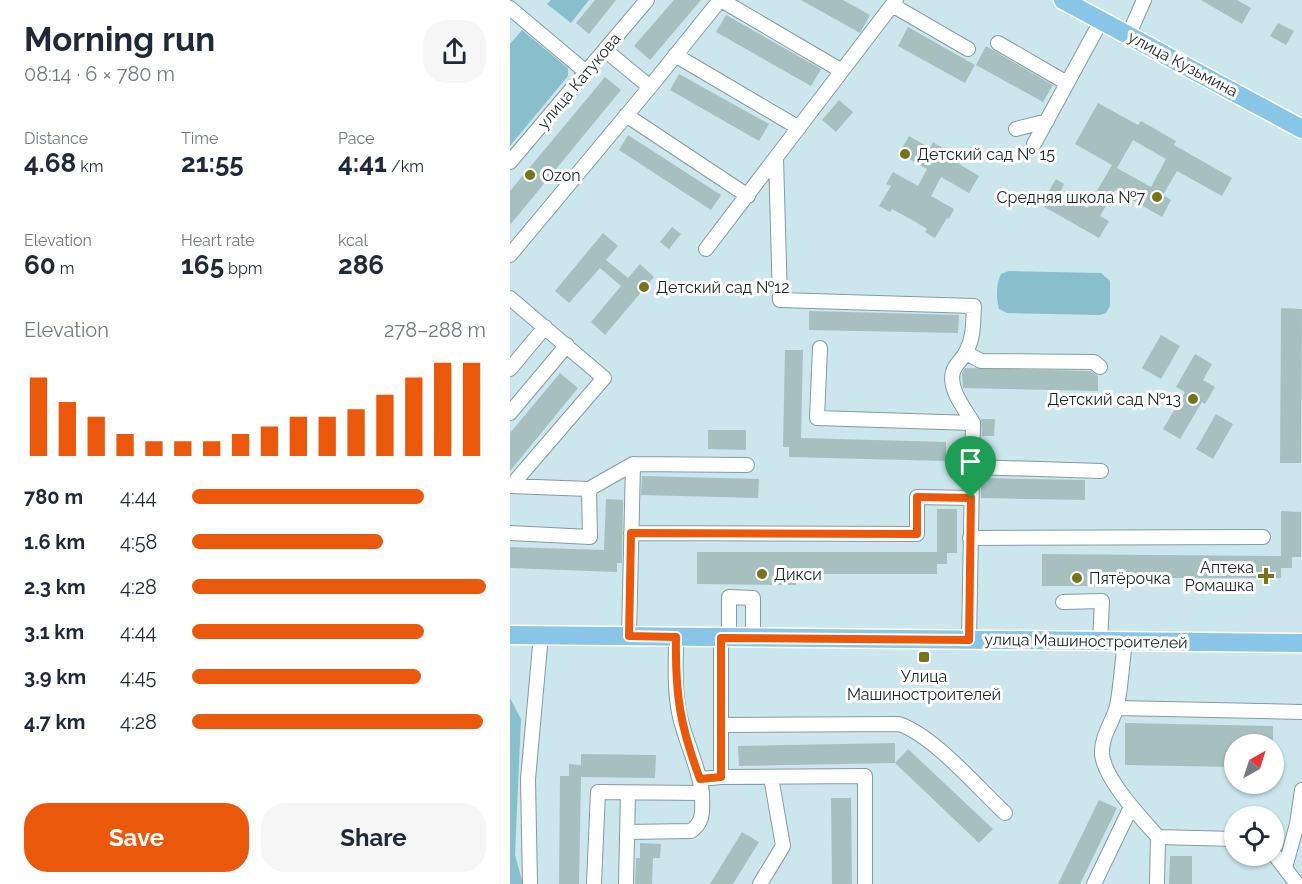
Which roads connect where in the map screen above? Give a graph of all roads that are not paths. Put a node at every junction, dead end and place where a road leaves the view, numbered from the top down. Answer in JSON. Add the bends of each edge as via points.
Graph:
{"nodes":[{"id":1,"x":647,"y":0,"type":"edge"},
{"id":2,"x":720,"y":0,"type":"edge"},
{"id":3,"x":1063,"y":0,"type":"edge"},
{"id":4,"x":1144,"y":0,"type":"edge"},
{"id":5,"x":894,"y":2,"type":"edge"},
{"id":6,"x":510,"y":8,"type":"edge"},
{"id":7,"x":1101,"y":21,"type":"junction"},
{"id":8,"x":1129,"y":34,"type":"junction"},
{"id":9,"x":998,"y":43,"type":"dead end"},
{"id":10,"x":968,"y":49,"type":"dead end"},
{"id":11,"x":605,"y":50,"type":"junction"},
{"id":12,"x":675,"y":55,"type":"junction"},
{"id":13,"x":842,"y":71,"type":"junction"},
{"id":14,"x":586,"y":72,"type":"junction"},
{"id":15,"x":1067,"y":83,"type":"junction"},
{"id":16,"x":650,"y":87,"type":"junction"},
{"id":17,"x":626,"y":115,"type":"junction"},
{"id":18,"x":1047,"y":121,"type":"junction"},
{"id":19,"x":799,"y":128,"type":"junction"},
{"id":20,"x":1016,"y":129,"type":"dead end"},
{"id":21,"x":1302,"y":129,"type":"edge"},
{"id":22,"x":1034,"y":144,"type":"dead end"},
{"id":23,"x":776,"y":158,"type":"junction"},
{"id":24,"x":510,"y":162,"type":"edge"},
{"id":25,"x":748,"y":196,"type":"junction"},
{"id":26,"x":706,"y":249,"type":"dead end"},
{"id":27,"x":510,"y":255,"type":"edge"},
{"id":28,"x":510,"y":298,"type":"edge"},
{"id":29,"x":545,"y":327,"type":"junction"},
{"id":30,"x":567,"y":345,"type":"junction"},
{"id":31,"x":820,"y":348,"type":"dead end"},
{"id":32,"x":966,"y":353,"type":"junction"},
{"id":33,"x":1100,"y":367,"type":"dead end"},
{"id":34,"x":510,"y":369,"type":"edge"},
{"id":35,"x":510,"y":413,"type":"edge"},
{"id":36,"x":973,"y":423,"type":"junction"},
{"id":37,"x":633,"y":464,"type":"junction"},
{"id":38,"x":747,"y":465,"type":"dead end"},
{"id":39,"x":972,"y":467,"type":"junction"},
{"id":40,"x":1101,"y":471,"type":"dead end"},
{"id":41,"x":511,"y":486,"type":"edge"},
{"id":42,"x":589,"y":489,"type":"junction"},
{"id":43,"x":971,"y":498,"type":"junction"},
{"id":44,"x":510,"y":533,"type":"edge"},
{"id":45,"x":631,"y":533,"type":"junction"},
{"id":46,"x":1263,"y":537,"type":"dead end"},
{"id":47,"x":970,"y":538,"type":"junction"},
{"id":48,"x":1063,"y":602,"type":"dead end"},
{"id":49,"x":510,"y":635,"type":"edge"},
{"id":50,"x":541,"y":635,"type":"junction"},
{"id":51,"x":629,"y":636,"type":"junction"},
{"id":52,"x":676,"y":637,"type":"junction"},
{"id":53,"x":725,"y":638,"type":"junction"},
{"id":54,"x":753,"y":638,"type":"junction"},
{"id":55,"x":969,"y":640,"type":"junction"},
{"id":56,"x":1100,"y":642,"type":"junction"},
{"id":57,"x":1125,"y":642,"type":"junction"},
{"id":58,"x":1302,"y":643,"type":"edge"},
{"id":59,"x":1117,"y":708,"type":"junction"},
{"id":60,"x":1302,"y":712,"type":"edge"},
{"id":61,"x":722,"y":725,"type":"junction"},
{"id":62,"x":721,"y":777,"type":"junction"},
{"id":63,"x":771,"y":777,"type":"junction"},
{"id":64,"x":701,"y":786,"type":"junction"},
{"id":65,"x":1302,"y":790,"type":"edge"},
{"id":66,"x":628,"y":793,"type":"junction"},
{"id":67,"x":1131,"y":807,"type":"junction"},
{"id":68,"x":1005,"y":813,"type":"dead end"},
{"id":69,"x":627,"y":832,"type":"junction"},
{"id":70,"x":1158,"y":837,"type":"junction"},
{"id":71,"x":1224,"y":839,"type":"edge"},
{"id":72,"x":1285,"y":868,"type":"joint"},
{"id":73,"x":530,"y":884,"type":"edge"},
{"id":74,"x":594,"y":884,"type":"edge"},
{"id":75,"x":626,"y":884,"type":"edge"},
{"id":76,"x":760,"y":884,"type":"edge"},
{"id":77,"x":865,"y":884,"type":"edge"},
{"id":78,"x":1094,"y":884,"type":"edge"},
{"id":79,"x":1157,"y":884,"type":"edge"},
{"id":80,"x":1297,"y":884,"type":"edge"}],
"edges":[{"from":1,"to":11,"type":"street","name":"улица Катукова"},
{"from":2,"to":12,"type":"street"},
{"from":2,"to":13,"type":"street"},
{"from":3,"to":7,"type":"main road","name":"улица Кузьмина"},
{"from":4,"to":8,"type":"street"},
{"from":5,"to":10,"type":"street"},
{"from":5,"to":13,"type":"street"},
{"from":6,"to":14,"type":"street"},
{"from":7,"to":8,"type":"main road","name":"улица Кузьмина"},
{"from":7,"to":15,"type":"street"},
{"from":8,"to":21,"type":"main road","name":"улица Кузьмина"},
{"from":9,"to":15,"type":"street"},
{"from":11,"to":14,"type":"street","name":"улица Катукова"},
{"from":11,"to":16,"type":"street"},
{"from":12,"to":16,"type":"street"},
{"from":12,"to":19,"type":"street"},
{"from":13,"to":19,"type":"street"},
{"from":14,"to":24,"type":"street","name":"улица Катукова"},
{"from":15,"to":18,"type":"street"},
{"from":16,"to":17,"type":"street"},
{"from":17,"to":25,"type":"street"},
{"from":17,"to":27,"type":"street"},
{"from":18,"to":20,"type":"street"},
{"from":18,"to":22,"type":"street"},
{"from":19,"to":23,"type":"street"},
{"from":23,"to":25,"type":"street"},
{"from":23,"to":32,"type":"street","via":[[780,300],[974,306],[973,334]]},
{"from":25,"to":26,"type":"street"},
{"from":28,"to":29,"type":"street"},
{"from":29,"to":30,"type":"street"},
{"from":29,"to":34,"type":"street"},
{"from":30,"to":35,"type":"street"},
{"from":30,"to":41,"type":"street","via":[[604,378]]},
{"from":31,"to":36,"type":"street","via":[[818,418]]},
{"from":32,"to":33,"type":"street","via":[[981,362],[1094,362]]},
{"from":32,"to":36,"type":"street","via":[[953,371],[954,387]]},
{"from":36,"to":39,"type":"street"},
{"from":37,"to":38,"type":"street"},
{"from":37,"to":42,"type":"street"},
{"from":37,"to":45,"type":"street"},
{"from":39,"to":40,"type":"street"},
{"from":39,"to":43,"type":"street"},
{"from":41,"to":42,"type":"street"},
{"from":42,"to":44,"type":"street","via":[[590,537]]},
{"from":43,"to":45,"type":"street","via":[[917,497],[917,534]]},
{"from":43,"to":47,"type":"street"},
{"from":45,"to":51,"type":"street"},
{"from":46,"to":47,"type":"street"},
{"from":47,"to":55,"type":"street"},
{"from":48,"to":56,"type":"street","via":[[1102,601]]},
{"from":49,"to":50,"type":"main road","name":"улица Машиностроителей"},
{"from":50,"to":51,"type":"main road","name":"улица Машиностроителей"},
{"from":50,"to":73,"type":"street","via":[[528,779]]},
{"from":51,"to":52,"type":"main road","name":"улица Машиностроителей"},
{"from":52,"to":53,"type":"main road","name":"улица Машиностроителей"},
{"from":52,"to":64,"type":"street","via":[[679,713]]},
{"from":53,"to":54,"type":"main road","name":"улица Машиностроителей"},
{"from":53,"to":54,"type":"street","via":[[729,597],[753,598]]},
{"from":53,"to":61,"type":"street"},
{"from":54,"to":55,"type":"main road","name":"улица Машиностроителей"},
{"from":55,"to":56,"type":"main road","name":"улица Машиностроителей"},
{"from":56,"to":57,"type":"main road","name":"улица Машиностроителей"},
{"from":57,"to":58,"type":"main road","name":"улица Машиностроителей"},
{"from":57,"to":59,"type":"street"},
{"from":59,"to":60,"type":"street"},
{"from":59,"to":67,"type":"street","via":[[1107,728],[1102,754],[1104,765]]},
{"from":61,"to":62,"type":"street"},
{"from":61,"to":68,"type":"street","via":[[899,724],[926,739]]},
{"from":62,"to":63,"type":"street"},
{"from":62,"to":64,"type":"street"},
{"from":63,"to":76,"type":"street","via":[[783,846]]},
{"from":63,"to":77,"type":"street","via":[[865,776]]},
{"from":64,"to":66,"type":"street"},
{"from":64,"to":69,"type":"street","via":[[703,816],[691,831]]},
{"from":65,"to":72,"type":"street"},
{"from":66,"to":69,"type":"street"},
{"from":66,"to":74,"type":"street","via":[[598,792]]},
{"from":67,"to":70,"type":"street"},
{"from":67,"to":78,"type":"street"},
{"from":69,"to":75,"type":"street"},
{"from":70,"to":71,"type":"street"},
{"from":70,"to":79,"type":"street"},
{"from":72,"to":80,"type":"street"}]}
